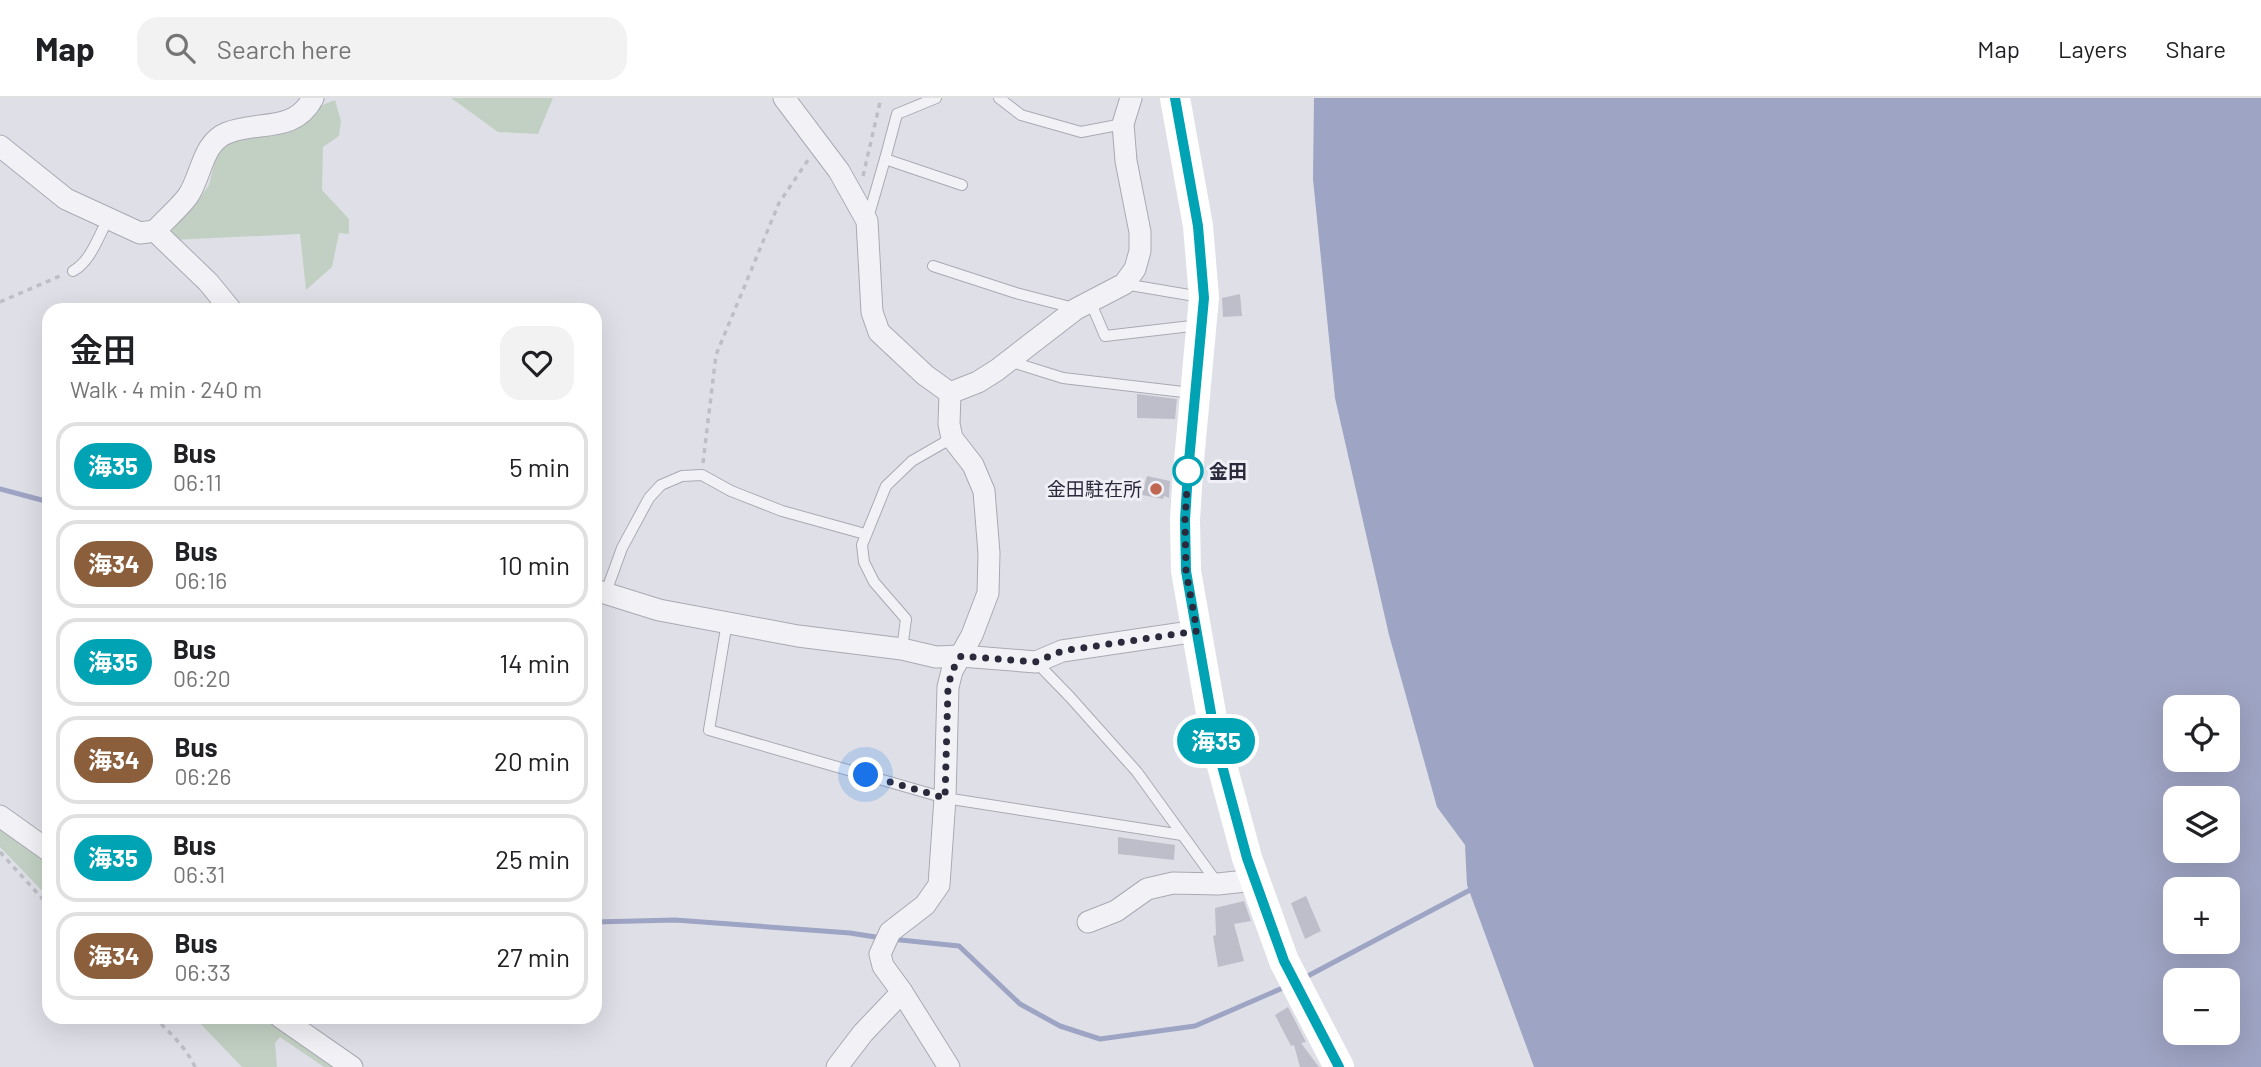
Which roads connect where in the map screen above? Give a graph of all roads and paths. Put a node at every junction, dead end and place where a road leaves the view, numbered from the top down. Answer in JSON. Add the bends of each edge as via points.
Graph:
{"nodes":[{"id":1,"x":313,"y":98,"type":"edge"},
{"id":2,"x":784,"y":98,"type":"edge"},
{"id":3,"x":881,"y":98,"type":"edge"},
{"id":4,"x":936,"y":98,"type":"edge"},
{"id":5,"x":999,"y":98,"type":"edge"},
{"id":6,"x":1131,"y":98,"type":"edge"},
{"id":7,"x":1175,"y":98,"type":"edge"},
{"id":8,"x":1123,"y":124,"type":"junction"},
{"id":9,"x":819,"y":144,"type":"junction"},
{"id":10,"x":0,"y":146,"type":"edge"},
{"id":11,"x":885,"y":159,"type":"junction"},
{"id":12,"x":962,"y":185,"type":"dead end"},
{"id":13,"x":862,"y":211,"type":"junction"},
{"id":14,"x":108,"y":219,"type":"junction"},
{"id":15,"x":155,"y":231,"type":"junction"},
{"id":16,"x":933,"y":266,"type":"dead end"},
{"id":17,"x":77,"y":269,"type":"joint"},
{"id":18,"x":1124,"y":284,"type":"junction"},
{"id":19,"x":0,"y":302,"type":"edge"},
{"id":20,"x":225,"y":303,"type":"edge"},
{"id":21,"x":1083,"y":305,"type":"junction"},
{"id":22,"x":1203,"y":311,"type":"junction"},
{"id":23,"x":1009,"y":360,"type":"junction"},
{"id":24,"x":950,"y":393,"type":"junction"},
{"id":25,"x":1196,"y":394,"type":"junction"},
{"id":26,"x":952,"y":438,"type":"junction"},
{"id":27,"x":702,"y":475,"type":"junction"},
{"id":28,"x":865,"y":534,"type":"junction"},
{"id":29,"x":602,"y":589,"type":"edge"},
{"id":30,"x":602,"y":591,"type":"edge"},
{"id":31,"x":727,"y":622,"type":"junction"},
{"id":32,"x":1197,"y":631,"type":"junction"},
{"id":33,"x":902,"y":649,"type":"junction"},
{"id":34,"x":961,"y":656,"type":"junction"},
{"id":35,"x":1035,"y":662,"type":"junction"},
{"id":36,"x":945,"y":798,"type":"junction"},
{"id":37,"x":0,"y":816,"type":"edge"},
{"id":38,"x":1182,"y":835,"type":"junction"},
{"id":39,"x":42,"y":846,"type":"edge"},
{"id":40,"x":0,"y":852,"type":"edge"},
{"id":41,"x":1255,"y":880,"type":"junction"},
{"id":42,"x":1218,"y":884,"type":"junction"},
{"id":43,"x":42,"y":898,"type":"edge"},
{"id":44,"x":1088,"y":922,"type":"dead end"},
{"id":45,"x":902,"y":992,"type":"junction"},
{"id":46,"x":161,"y":1024,"type":"edge"},
{"id":47,"x":290,"y":1024,"type":"edge"},
{"id":48,"x":195,"y":1067,"type":"edge"},
{"id":49,"x":352,"y":1067,"type":"edge"},
{"id":50,"x":837,"y":1067,"type":"edge"},
{"id":51,"x":948,"y":1067,"type":"edge"},
{"id":52,"x":1339,"y":1067,"type":"edge"}],
"edges":[{"from":1,"to":15,"type":"street","via":[[297,117],[217,139],[186,198]]},
{"from":2,"to":9,"type":"street"},
{"from":3,"to":13,"type":"path"},
{"from":4,"to":11,"type":"lane","via":[[897,114]]},
{"from":5,"to":8,"type":"lane","via":[[1021,116],[1081,132]]},
{"from":6,"to":8,"type":"street"},
{"from":7,"to":22,"type":"main road","via":[[1198,226]]},
{"from":8,"to":18,"type":"street","via":[[1140,232],[1135,269]]},
{"from":9,"to":13,"type":"street"},
{"from":9,"to":27,"type":"path","via":[[779,203],[716,355]]},
{"from":10,"to":14,"type":"street","via":[[66,199]]},
{"from":11,"to":12,"type":"lane"},
{"from":11,"to":13,"type":"lane"},
{"from":13,"to":24,"type":"street","via":[[874,323],[925,375]]},
{"from":14,"to":15,"type":"street","via":[[140,233]]},
{"from":14,"to":17,"type":"lane","via":[[88,258]]},
{"from":15,"to":20,"type":"street"},
{"from":16,"to":21,"type":"lane","via":[[1016,293]]},
{"from":17,"to":19,"type":"path"},
{"from":18,"to":21,"type":"street"},
{"from":18,"to":22,"type":"lane"},
{"from":21,"to":22,"type":"lane","via":[[1105,336]]},
{"from":21,"to":23,"type":"street"},
{"from":22,"to":25,"type":"main road"},
{"from":23,"to":24,"type":"street","via":[[978,382]]},
{"from":23,"to":25,"type":"lane","via":[[1063,378]]},
{"from":24,"to":26,"type":"street"},
{"from":25,"to":32,"type":"main road","via":[[1185,520],[1186,571]]},
{"from":26,"to":28,"type":"lane","via":[[912,461],[886,486]]},
{"from":26,"to":34,"type":"street","via":[[973,466],[984,491],[989,553],[988,593]]},
{"from":27,"to":28,"type":"lane","via":[[782,511]]},
{"from":27,"to":29,"type":"lane","via":[[682,476],[661,485],[649,498]]},
{"from":28,"to":33,"type":"lane","via":[[864,562],[874,582],[906,619]]},
{"from":30,"to":31,"type":"street","via":[[659,610]]},
{"from":31,"to":33,"type":"street"},
{"from":31,"to":36,"type":"lane","via":[[709,730]]},
{"from":32,"to":35,"type":"street","via":[[1062,651]]},
{"from":32,"to":41,"type":"main road","via":[[1217,747]]},
{"from":33,"to":34,"type":"street","via":[[936,657]]},
{"from":34,"to":35,"type":"street"},
{"from":34,"to":36,"type":"street","via":[[948,687]]},
{"from":35,"to":38,"type":"lane","via":[[1137,772]]},
{"from":36,"to":38,"type":"lane"},
{"from":36,"to":45,"type":"street","via":[[940,885],[925,905],[890,932],[880,954]]},
{"from":37,"to":39,"type":"street"},
{"from":38,"to":42,"type":"lane"},
{"from":40,"to":43,"type":"path"},
{"from":41,"to":42,"type":"street"},
{"from":41,"to":52,"type":"main road","via":[[1295,982]]},
{"from":42,"to":44,"type":"street","via":[[1173,883],[1147,889],[1116,911]]},
{"from":45,"to":50,"type":"street"},
{"from":45,"to":51,"type":"street"},
{"from":46,"to":48,"type":"path"},
{"from":47,"to":49,"type":"street"}]}
